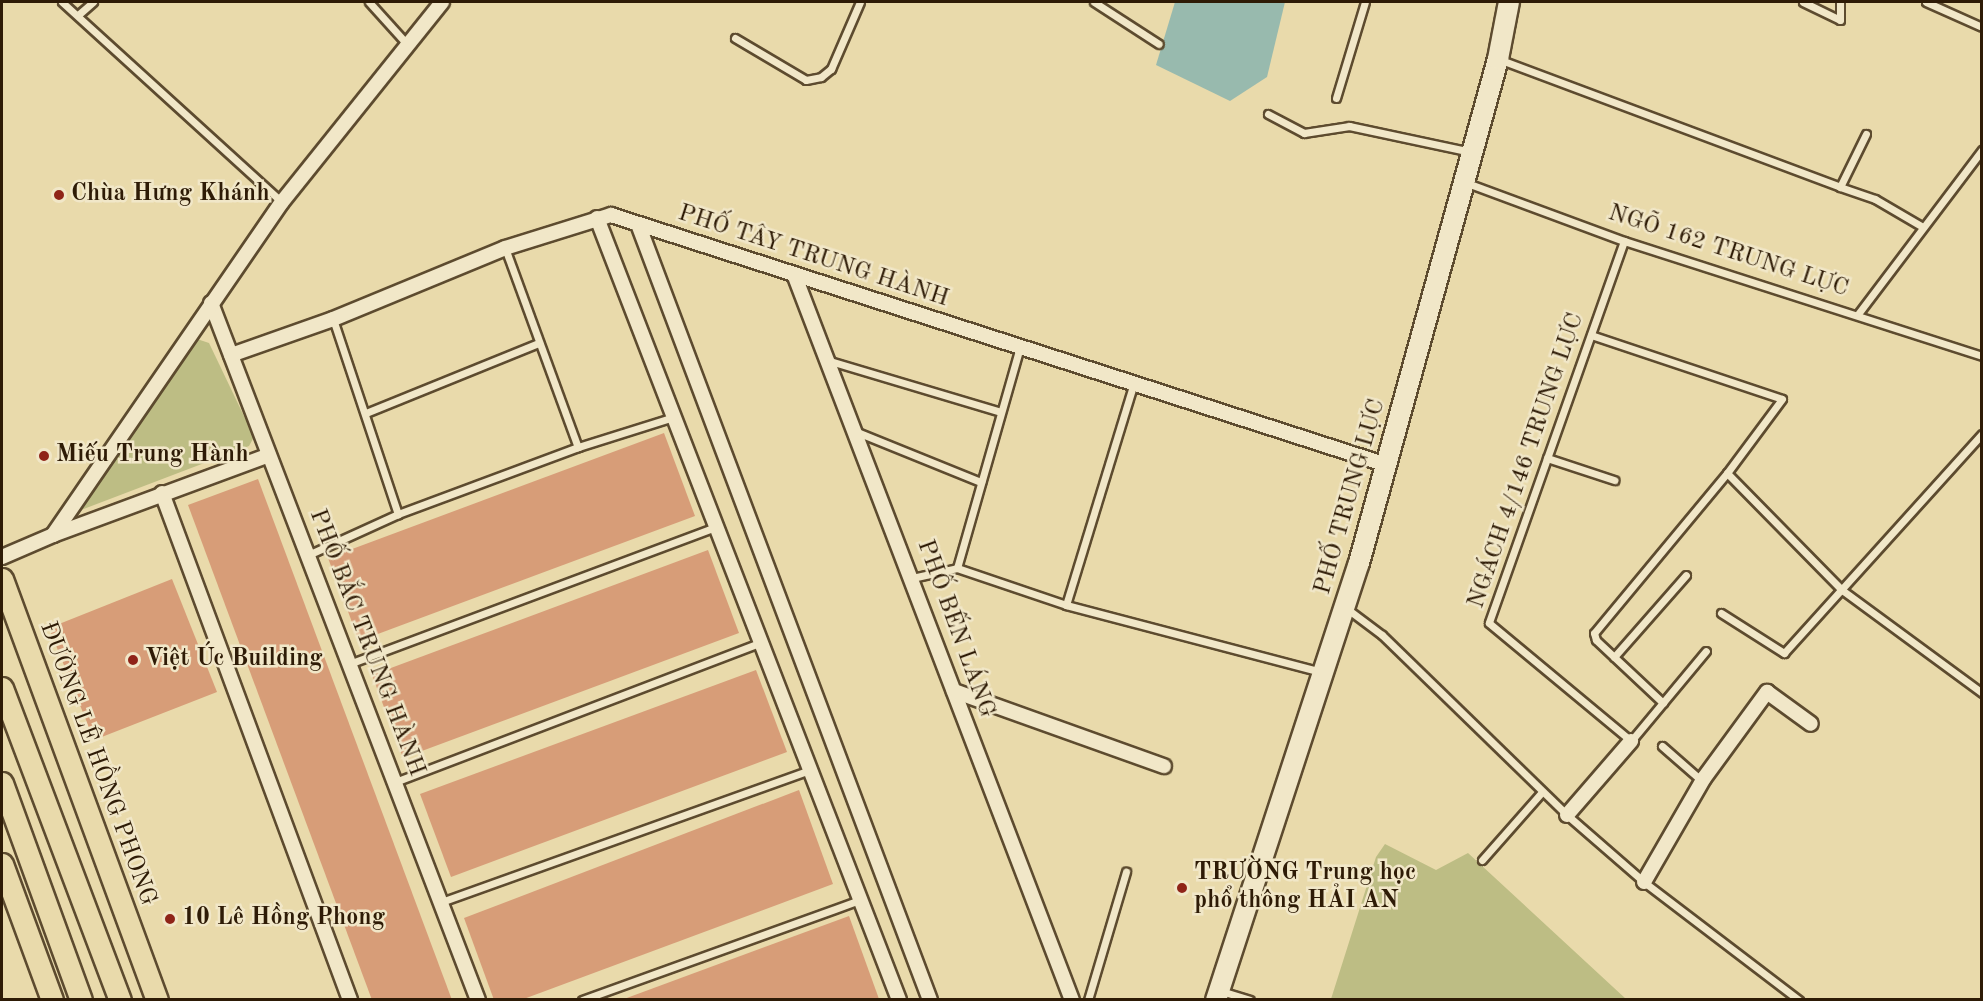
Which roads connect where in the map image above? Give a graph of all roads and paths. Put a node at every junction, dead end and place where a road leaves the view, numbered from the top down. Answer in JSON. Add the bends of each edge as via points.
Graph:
{"nodes":[{"id":1,"x":62,"y":2,"type":"edge"},
{"id":2,"x":93,"y":2,"type":"edge"},
{"id":3,"x":369,"y":2,"type":"edge"},
{"id":4,"x":442,"y":2,"type":"edge"},
{"id":5,"x":860,"y":2,"type":"edge"},
{"id":6,"x":1094,"y":2,"type":"edge"},
{"id":7,"x":1365,"y":2,"type":"edge"},
{"id":8,"x":1509,"y":2,"type":"edge"},
{"id":9,"x":1803,"y":2,"type":"edge"},
{"id":10,"x":1840,"y":2,"type":"edge"},
{"id":11,"x":1926,"y":2,"type":"edge"},
{"id":12,"x":78,"y":15,"type":"junction"},
{"id":13,"x":1982,"y":27,"type":"edge"},
{"id":14,"x":735,"y":38,"type":"dead end"},
{"id":15,"x":407,"y":44,"type":"junction"},
{"id":16,"x":1159,"y":44,"type":"dead end"},
{"id":17,"x":1498,"y":59,"type":"junction"},
{"id":18,"x":1336,"y":98,"type":"dead end"},
{"id":19,"x":1268,"y":114,"type":"dead end"},
{"id":20,"x":1866,"y":134,"type":"dead end"},
{"id":21,"x":1982,"y":150,"type":"edge"},
{"id":22,"x":1471,"y":152,"type":"junction"},
{"id":23,"x":1464,"y":182,"type":"junction"},
{"id":24,"x":1840,"y":187,"type":"junction"},
{"id":25,"x":282,"y":202,"type":"junction"},
{"id":26,"x":597,"y":218,"type":"junction"},
{"id":27,"x":638,"y":224,"type":"junction"},
{"id":28,"x":1921,"y":226,"type":"junction"},
{"id":29,"x":1624,"y":241,"type":"junction"},
{"id":30,"x":505,"y":248,"type":"junction"},
{"id":31,"x":794,"y":274,"type":"junction"},
{"id":32,"x":211,"y":303,"type":"junction"},
{"id":33,"x":1858,"y":314,"type":"junction"},
{"id":34,"x":333,"y":319,"type":"junction"},
{"id":35,"x":1591,"y":334,"type":"junction"},
{"id":36,"x":538,"y":343,"type":"junction"},
{"id":37,"x":1020,"y":347,"type":"junction"},
{"id":38,"x":231,"y":355,"type":"junction"},
{"id":39,"x":1982,"y":356,"type":"edge"},
{"id":40,"x":830,"y":361,"type":"junction"},
{"id":41,"x":1134,"y":383,"type":"junction"},
{"id":42,"x":1001,"y":412,"type":"junction"},
{"id":43,"x":366,"y":413,"type":"junction"},
{"id":44,"x":674,"y":417,"type":"junction"},
{"id":45,"x":857,"y":432,"type":"junction"},
{"id":46,"x":1982,"y":434,"type":"edge"},
{"id":47,"x":578,"y":447,"type":"junction"},
{"id":48,"x":269,"y":455,"type":"junction"},
{"id":49,"x":1547,"y":458,"type":"junction"},
{"id":50,"x":1387,"y":465,"type":"junction"},
{"id":51,"x":1727,"y":473,"type":"junction"},
{"id":52,"x":1614,"y":480,"type":"dead end"},
{"id":53,"x":981,"y":482,"type":"junction"},
{"id":54,"x":162,"y":493,"type":"junction"},
{"id":55,"x":398,"y":514,"type":"junction"},
{"id":56,"x":716,"y":527,"type":"junction"},
{"id":57,"x":53,"y":535,"type":"junction"},
{"id":58,"x":308,"y":555,"type":"junction"},
{"id":59,"x":2,"y":557,"type":"edge"},
{"id":60,"x":957,"y":567,"type":"junction"},
{"id":61,"x":1686,"y":575,"type":"dead end"},
{"id":62,"x":912,"y":578,"type":"junction"},
{"id":63,"x":2,"y":579,"type":"edge"},
{"id":64,"x":1842,"y":590,"type":"junction"},
{"id":65,"x":1066,"y":605,"type":"junction"},
{"id":66,"x":1346,"y":608,"type":"junction"},
{"id":67,"x":1720,"y":613,"type":"dead end"},
{"id":68,"x":761,"y":642,"type":"junction"},
{"id":69,"x":1706,"y":651,"type":"dead end"},
{"id":70,"x":1614,"y":657,"type":"junction"},
{"id":71,"x":349,"y":664,"type":"junction"},
{"id":72,"x":1323,"y":672,"type":"junction"},
{"id":73,"x":2,"y":688,"type":"edge"},
{"id":74,"x":954,"y":692,"type":"junction"},
{"id":75,"x":1982,"y":693,"type":"edge"},
{"id":76,"x":1663,"y":703,"type":"junction"},
{"id":77,"x":1811,"y":724,"type":"dead end"},
{"id":78,"x":1631,"y":741,"type":"junction"},
{"id":79,"x":1662,"y":746,"type":"dead end"},
{"id":80,"x":1164,"y":766,"type":"dead end"},
{"id":81,"x":810,"y":770,"type":"junction"},
{"id":82,"x":1702,"y":780,"type":"junction"},
{"id":83,"x":2,"y":783,"type":"edge"},
{"id":84,"x":395,"y":783,"type":"junction"},
{"id":85,"x":1541,"y":793,"type":"junction"},
{"id":86,"x":1567,"y":815,"type":"junction"},
{"id":87,"x":1482,"y":860,"type":"dead end"},
{"id":88,"x":2,"y":864,"type":"edge"},
{"id":89,"x":1126,"y":872,"type":"dead end"},
{"id":90,"x":1644,"y":882,"type":"junction"},
{"id":91,"x":860,"y":900,"type":"junction"},
{"id":92,"x":441,"y":902,"type":"junction"},
{"id":93,"x":1217,"y":995,"type":"edge"},
{"id":94,"x":52,"y":999,"type":"edge"},
{"id":95,"x":81,"y":999,"type":"edge"},
{"id":96,"x":120,"y":999,"type":"edge"},
{"id":97,"x":157,"y":999,"type":"edge"},
{"id":98,"x":350,"y":999,"type":"edge"},
{"id":99,"x":478,"y":999,"type":"edge"},
{"id":100,"x":582,"y":999,"type":"edge"},
{"id":101,"x":898,"y":999,"type":"edge"},
{"id":102,"x":930,"y":999,"type":"edge"},
{"id":103,"x":1072,"y":999,"type":"edge"},
{"id":104,"x":1088,"y":999,"type":"edge"},
{"id":105,"x":1250,"y":999,"type":"edge"},
{"id":106,"x":1799,"y":999,"type":"edge"}],
"edges":[{"from":1,"to":12,"type":"lane"},
{"from":2,"to":12,"type":"lane"},
{"from":3,"to":15,"type":"lane"},
{"from":4,"to":15,"type":"street"},
{"from":5,"to":14,"type":"lane","via":[[831,69],[820,77],[806,80]]},
{"from":6,"to":16,"type":"lane"},
{"from":7,"to":18,"type":"lane"},
{"from":8,"to":17,"type":"street","name":"PHỐ TRUNG LỰC"},
{"from":9,"to":10,"type":"lane","via":[[1840,21]]},
{"from":11,"to":13,"type":"lane"},
{"from":12,"to":25,"type":"lane"},
{"from":15,"to":25,"type":"street"},
{"from":17,"to":22,"type":"street","name":"PHỐ TRUNG LỰC"},
{"from":17,"to":24,"type":"lane"},
{"from":19,"to":22,"type":"lane","via":[[1304,133],[1349,126]]},
{"from":20,"to":24,"type":"lane"},
{"from":21,"to":28,"type":"lane"},
{"from":22,"to":23,"type":"street","name":"PHỐ TRUNG LỰC"},
{"from":23,"to":29,"type":"lane","name":"NGÕ 162 TRUNG LỰC"},
{"from":23,"to":50,"type":"street","name":"PHỐ TRUNG LỰC"},
{"from":24,"to":28,"type":"lane","via":[[1875,199]]},
{"from":25,"to":32,"type":"street"},
{"from":26,"to":27,"type":"street","name":"PHỐ TÂY TRUNG HÀNH","via":[[611,215]]},
{"from":26,"to":30,"type":"street","name":"PHỐ TÂY TRUNG HÀNH"},
{"from":26,"to":44,"type":"street"},
{"from":27,"to":31,"type":"street","name":"PHỐ TÂY TRUNG HÀNH"},
{"from":27,"to":102,"type":"street"},
{"from":28,"to":33,"type":"lane"},
{"from":29,"to":33,"type":"lane","name":"NGÕ 162 TRUNG LỰC"},
{"from":29,"to":35,"type":"lane","name":"NGÁCH 4/146 TRUNG LỰC"},
{"from":30,"to":34,"type":"street","name":"PHỐ TÂY TRUNG HÀNH"},
{"from":30,"to":36,"type":"lane"},
{"from":31,"to":37,"type":"street","name":"PHỐ TÂY TRUNG HÀNH"},
{"from":31,"to":40,"type":"street","name":"PHỐ BẾN LÁNG"},
{"from":32,"to":38,"type":"street","name":"PHỐ BẮC TRUNG HÀNH"},
{"from":32,"to":57,"type":"street"},
{"from":33,"to":39,"type":"lane","name":"NGÕ 162 TRUNG LỰC"},
{"from":34,"to":38,"type":"street","name":"PHỐ TÂY TRUNG HÀNH"},
{"from":34,"to":43,"type":"lane"},
{"from":35,"to":49,"type":"lane","name":"NGÁCH 4/146 TRUNG LỰC"},
{"from":35,"to":51,"type":"lane","via":[[1782,399]]},
{"from":36,"to":43,"type":"lane"},
{"from":36,"to":47,"type":"lane"},
{"from":37,"to":41,"type":"street","name":"PHỐ TÂY TRUNG HÀNH"},
{"from":37,"to":42,"type":"lane"},
{"from":38,"to":48,"type":"street","name":"PHỐ BẮC TRUNG HÀNH"},
{"from":40,"to":42,"type":"lane"},
{"from":40,"to":45,"type":"street","name":"PHỐ BẾN LÁNG"},
{"from":41,"to":50,"type":"street","name":"PHỐ TÂY TRUNG HÀNH"},
{"from":41,"to":65,"type":"lane"},
{"from":42,"to":53,"type":"lane"},
{"from":43,"to":55,"type":"lane"},
{"from":44,"to":47,"type":"lane"},
{"from":44,"to":56,"type":"street"},
{"from":45,"to":53,"type":"lane"},
{"from":45,"to":62,"type":"street","name":"PHỐ BẾN LÁNG"},
{"from":46,"to":64,"type":"lane"},
{"from":47,"to":55,"type":"lane"},
{"from":48,"to":54,"type":"street"},
{"from":48,"to":58,"type":"street","name":"PHỐ BẮC TRUNG HÀNH"},
{"from":49,"to":52,"type":"lane"},
{"from":49,"to":78,"type":"lane","name":"NGÁCH 4/146 TRUNG LỰC","via":[[1489,623]]},
{"from":50,"to":66,"type":"street","name":"PHỐ TRUNG LỰC"},
{"from":51,"to":64,"type":"lane"},
{"from":51,"to":70,"type":"lane","via":[[1598,625],[1596,639]]},
{"from":53,"to":60,"type":"lane"},
{"from":54,"to":57,"type":"street"},
{"from":54,"to":98,"type":"street"},
{"from":55,"to":58,"type":"lane"},
{"from":56,"to":68,"type":"street"},
{"from":56,"to":71,"type":"lane"},
{"from":57,"to":59,"type":"street"},
{"from":58,"to":71,"type":"street","name":"PHỐ BẮC TRUNG HÀNH"},
{"from":60,"to":62,"type":"lane"},
{"from":60,"to":65,"type":"lane"},
{"from":61,"to":70,"type":"lane"},
{"from":62,"to":74,"type":"street","name":"PHỐ BẾN LÁNG"},
{"from":63,"to":97,"type":"main road","name":"ĐƯỜNG LÊ HỒNG PHONG"},
{"from":64,"to":67,"type":"lane","via":[[1784,653]]},
{"from":64,"to":75,"type":"lane"},
{"from":65,"to":72,"type":"lane"},
{"from":66,"to":72,"type":"street","name":"PHỐ TRUNG LỰC"},
{"from":66,"to":85,"type":"lane","via":[[1382,635]]},
{"from":68,"to":81,"type":"street"},
{"from":68,"to":84,"type":"lane"},
{"from":69,"to":76,"type":"lane"},
{"from":70,"to":76,"type":"lane"},
{"from":71,"to":84,"type":"street","name":"PHỐ BẮC TRUNG HÀNH"},
{"from":72,"to":93,"type":"street","name":"PHỐ TRUNG LỰC"},
{"from":73,"to":96,"type":"main road"},
{"from":74,"to":80,"type":"street"},
{"from":74,"to":103,"type":"street","name":"PHỐ BẾN LÁNG"},
{"from":76,"to":78,"type":"lane"},
{"from":77,"to":82,"type":"street","via":[[1767,692]]},
{"from":78,"to":86,"type":"street"},
{"from":79,"to":82,"type":"lane"},
{"from":81,"to":91,"type":"street"},
{"from":81,"to":92,"type":"lane"},
{"from":82,"to":90,"type":"street"},
{"from":83,"to":95,"type":"main road"},
{"from":84,"to":92,"type":"street","name":"PHỐ BẮC TRUNG HÀNH"},
{"from":85,"to":86,"type":"lane"},
{"from":85,"to":87,"type":"lane"},
{"from":86,"to":90,"type":"lane"},
{"from":88,"to":94,"type":"main road"},
{"from":89,"to":104,"type":"lane"},
{"from":90,"to":106,"type":"lane"},
{"from":91,"to":100,"type":"lane"},
{"from":91,"to":101,"type":"street"},
{"from":92,"to":99,"type":"street","name":"PHỐ BẮC TRUNG HÀNH"},
{"from":93,"to":105,"type":"lane"}]}
